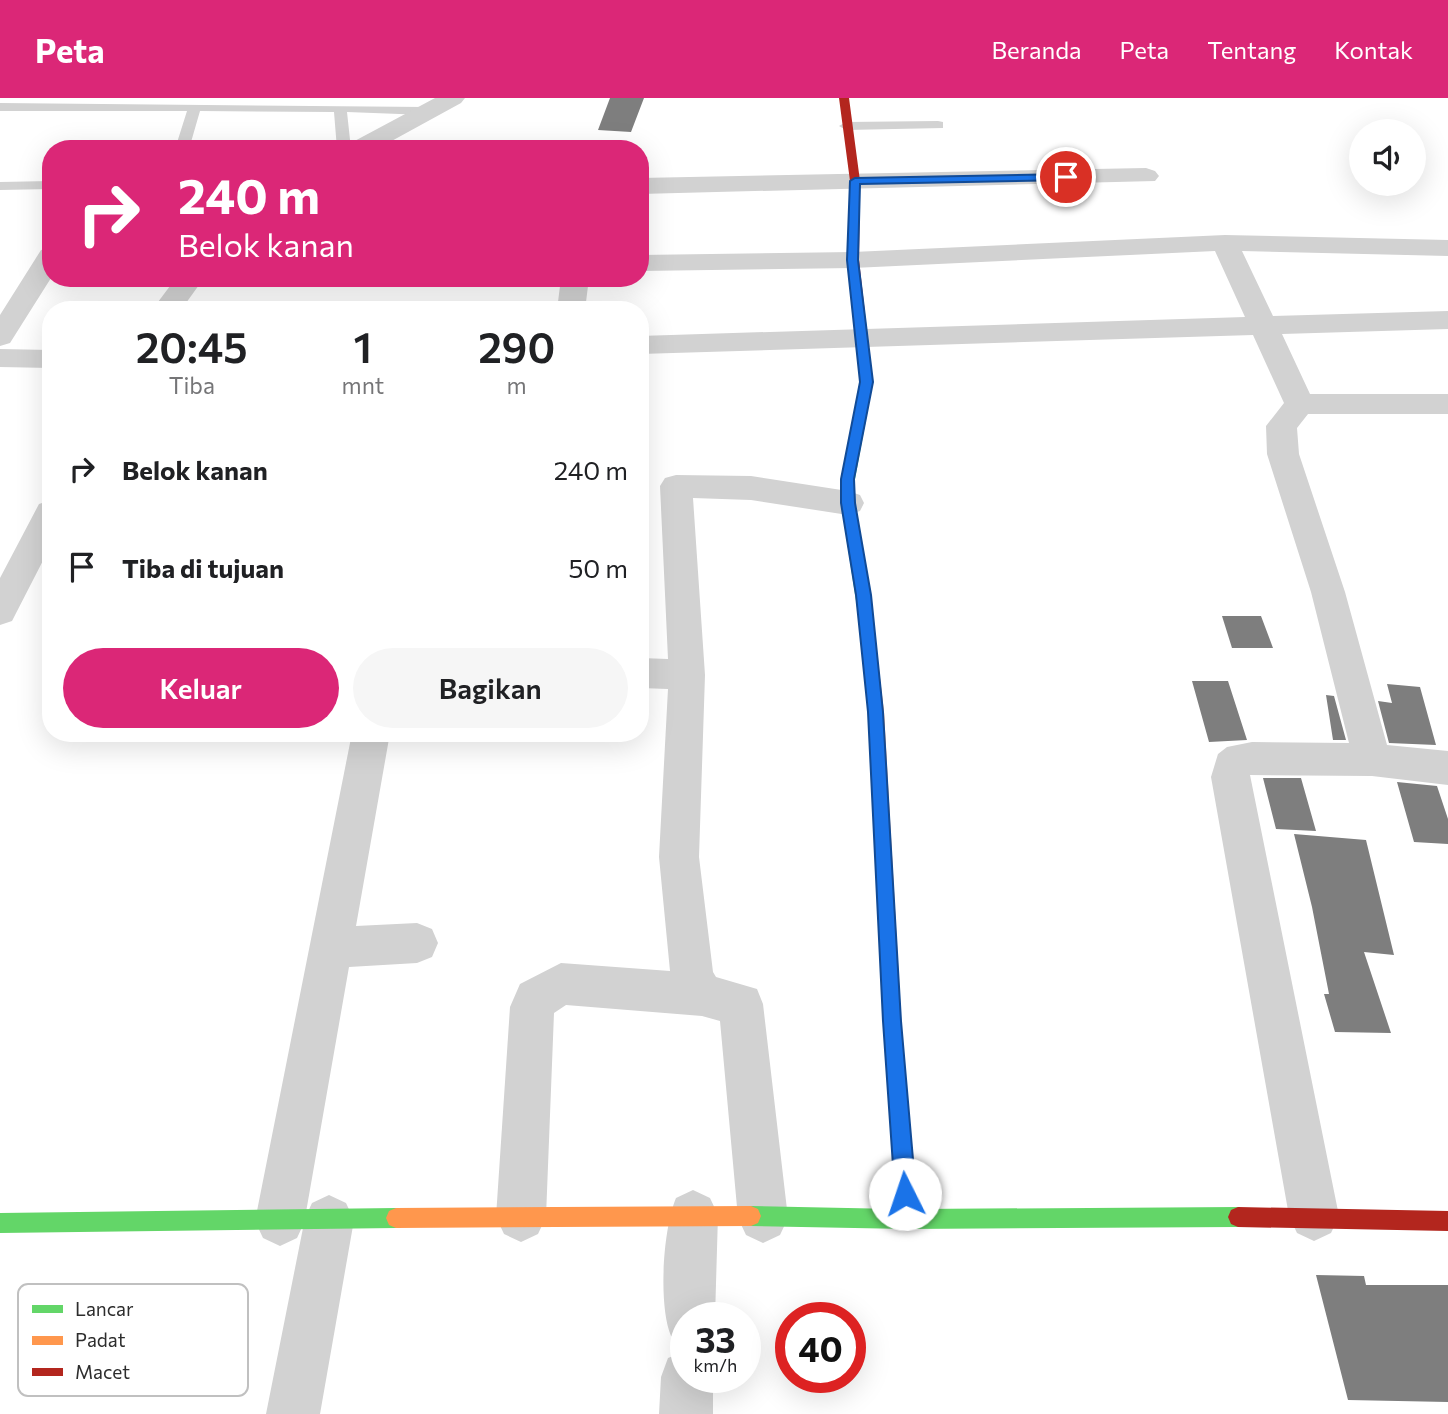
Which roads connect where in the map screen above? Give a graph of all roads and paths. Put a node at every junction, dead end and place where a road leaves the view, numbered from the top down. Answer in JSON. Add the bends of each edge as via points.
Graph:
{"nodes":[{"id":1,"x":453,"y":98,"type":"edge"},
{"id":2,"x":845,"y":98,"type":"edge"},
{"id":3,"x":0,"y":107,"type":"edge"},
{"id":4,"x":195,"y":107,"type":"junction"},
{"id":5,"x":340,"y":109,"type":"junction"},
{"id":6,"x":426,"y":111,"type":"junction"},
{"id":7,"x":938,"y":125,"type":"dead end"},
{"id":8,"x":846,"y":126,"type":"junction"},
{"id":9,"x":185,"y":140,"type":"edge"},
{"id":10,"x":343,"y":140,"type":"edge"},
{"id":11,"x":374,"y":140,"type":"edge"},
{"id":12,"x":1146,"y":176,"type":"dead end"},
{"id":13,"x":855,"y":181,"type":"junction"},
{"id":14,"x":42,"y":185,"type":"edge"},
{"id":15,"x":0,"y":186,"type":"edge"},
{"id":16,"x":649,"y":186,"type":"edge"},
{"id":17,"x":1226,"y":243,"type":"junction"},
{"id":18,"x":1448,"y":248,"type":"edge"},
{"id":19,"x":853,"y":260,"type":"junction"},
{"id":20,"x":649,"y":263,"type":"edge"},
{"id":21,"x":42,"y":270,"type":"edge"},
{"id":22,"x":1448,"y":320,"type":"edge"},
{"id":23,"x":1262,"y":324,"type":"junction"},
{"id":24,"x":0,"y":337,"type":"edge"},
{"id":25,"x":862,"y":342,"type":"junction"},
{"id":26,"x":649,"y":345,"type":"edge"},
{"id":27,"x":0,"y":358,"type":"edge"},
{"id":28,"x":42,"y":359,"type":"edge"},
{"id":29,"x":1300,"y":404,"type":"junction"},
{"id":30,"x":1448,"y":404,"type":"edge"},
{"id":31,"x":848,"y":503,"type":"junction"},
{"id":32,"x":42,"y":528,"type":"edge"},
{"id":33,"x":4,"y":598,"type":"edge"},
{"id":34,"x":649,"y":673,"type":"edge"},
{"id":35,"x":687,"y":675,"type":"junction"},
{"id":36,"x":369,"y":742,"type":"edge"},
{"id":37,"x":1372,"y":760,"type":"junction"},
{"id":38,"x":1448,"y":768,"type":"edge"},
{"id":39,"x":417,"y":943,"type":"dead end"},
{"id":40,"x":329,"y":947,"type":"junction"},
{"id":41,"x":702,"y":995,"type":"junction"},
{"id":42,"x":693,"y":1215,"type":"junction"},
{"id":43,"x":1314,"y":1216,"type":"junction"},
{"id":44,"x":522,"y":1217,"type":"junction"},
{"id":45,"x":763,"y":1218,"type":"junction"},
{"id":46,"x":907,"y":1219,"type":"junction"},
{"id":47,"x":304,"y":1220,"type":"junction"},
{"id":48,"x":1448,"y":1221,"type":"edge"},
{"id":49,"x":0,"y":1223,"type":"edge"},
{"id":50,"x":690,"y":1302,"type":"edge"},
{"id":51,"x":687,"y":1393,"type":"edge"},
{"id":52,"x":293,"y":1414,"type":"edge"},
{"id":53,"x":686,"y":1414,"type":"edge"}],
"edges":[{"from":1,"to":6,"type":"street"},
{"from":2,"to":8,"type":"street"},
{"from":3,"to":4,"type":"lane"},
{"from":4,"to":5,"type":"lane"},
{"from":4,"to":9,"type":"lane"},
{"from":5,"to":6,"type":"lane"},
{"from":5,"to":10,"type":"lane"},
{"from":6,"to":11,"type":"street"},
{"from":7,"to":8,"type":"lane"},
{"from":8,"to":13,"type":"street"},
{"from":12,"to":13,"type":"street"},
{"from":13,"to":16,"type":"street"},
{"from":13,"to":19,"type":"street"},
{"from":14,"to":15,"type":"lane"},
{"from":17,"to":18,"type":"street"},
{"from":17,"to":19,"type":"street"},
{"from":17,"to":23,"type":"street"},
{"from":19,"to":20,"type":"street"},
{"from":19,"to":25,"type":"street"},
{"from":21,"to":24,"type":"street"},
{"from":22,"to":23,"type":"street"},
{"from":23,"to":25,"type":"street"},
{"from":23,"to":29,"type":"street"},
{"from":25,"to":26,"type":"street"},
{"from":25,"to":31,"type":"street","via":[[867,382],[848,479]]},
{"from":27,"to":28,"type":"street"},
{"from":29,"to":30,"type":"street"},
{"from":29,"to":37,"type":"street","via":[[1280,426],[1283,454],[1328,592]]},
{"from":31,"to":35,"type":"street","via":[[751,488],[676,486]]},
{"from":31,"to":46,"type":"street","via":[[876,712]]},
{"from":32,"to":33,"type":"street"},
{"from":34,"to":35,"type":"street"},
{"from":35,"to":41,"type":"street","via":[[679,857],[692,974]]},
{"from":36,"to":40,"type":"street"},
{"from":37,"to":38,"type":"street"},
{"from":37,"to":43,"type":"street","via":[[1241,760],[1232,766],[1230,777]]},
{"from":39,"to":40,"type":"street"},
{"from":40,"to":47,"type":"street"},
{"from":41,"to":44,"type":"street","via":[[561,984],[536,999]]},
{"from":41,"to":45,"type":"street","via":[[741,1004]]},
{"from":42,"to":44,"type":"street"},
{"from":42,"to":45,"type":"street"},
{"from":42,"to":50,"type":"street"},
{"from":43,"to":46,"type":"street"},
{"from":43,"to":48,"type":"street"},
{"from":44,"to":47,"type":"street"},
{"from":45,"to":46,"type":"street"},
{"from":47,"to":49,"type":"street"},
{"from":47,"to":52,"type":"street"},
{"from":51,"to":53,"type":"street"}]}
